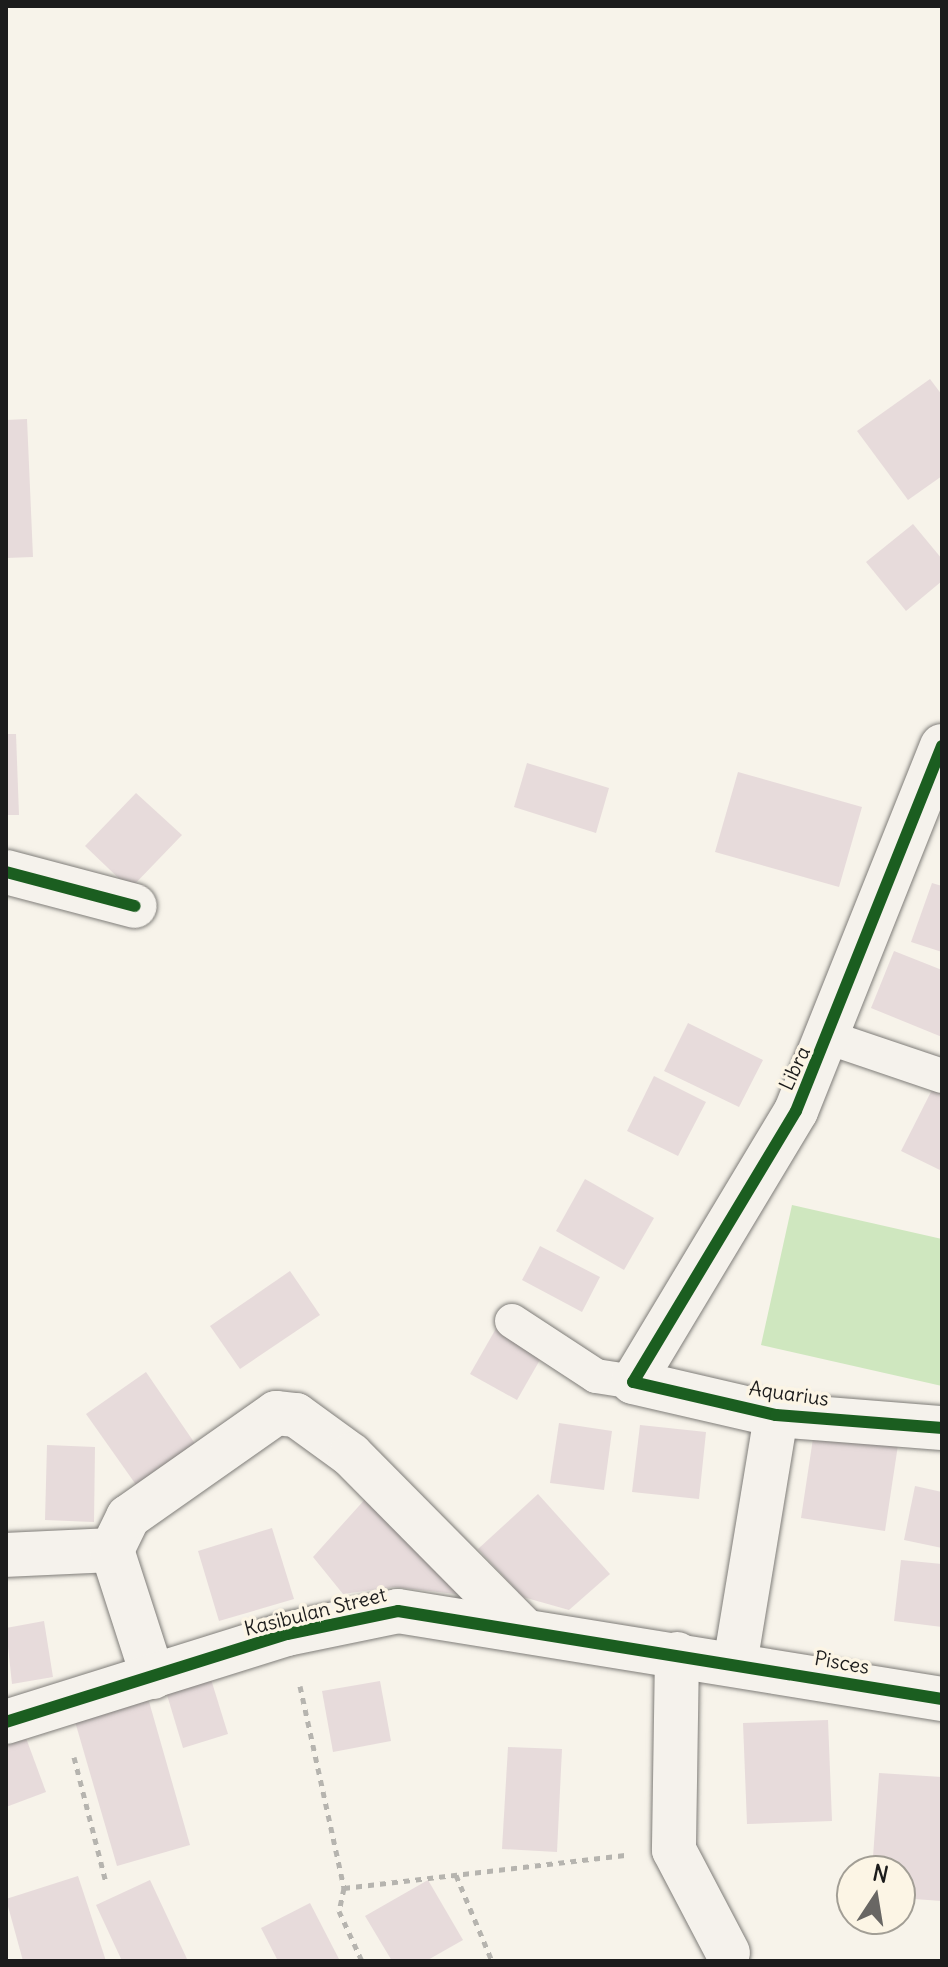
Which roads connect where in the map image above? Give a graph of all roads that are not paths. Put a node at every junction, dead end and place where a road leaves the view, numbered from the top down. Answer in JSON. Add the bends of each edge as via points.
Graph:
{"nodes":[{"id":1,"x":942,"y":746,"type":"edge"},
{"id":2,"x":6,"y":872,"type":"edge"},
{"id":3,"x":135,"y":906,"type":"dead end"},
{"id":4,"x":830,"y":1038,"type":"junction"},
{"id":5,"x":942,"y":1076,"type":"edge"},
{"id":6,"x":512,"y":1321,"type":"dead end"},
{"id":7,"x":633,"y":1382,"type":"junction"},
{"id":8,"x":776,"y":1415,"type":"junction"},
{"id":9,"x":942,"y":1428,"type":"edge"},
{"id":10,"x":112,"y":1550,"type":"junction"},
{"id":11,"x":6,"y":1555,"type":"edge"},
{"id":12,"x":522,"y":1628,"type":"junction"},
{"id":13,"x":677,"y":1654,"type":"junction"},
{"id":14,"x":735,"y":1664,"type":"junction"},
{"id":15,"x":153,"y":1677,"type":"junction"},
{"id":16,"x":942,"y":1699,"type":"edge"},
{"id":17,"x":6,"y":1722,"type":"edge"},
{"id":18,"x":728,"y":1953,"type":"dead end"}],
"edges":[{"from":1,"to":4,"type":"street","name":"Libra"},
{"from":2,"to":3,"type":"street"},
{"from":4,"to":5,"type":"lane"},
{"from":4,"to":7,"type":"street","name":"Libra","via":[[796,1111]]},
{"from":6,"to":7,"type":"lane","via":[[596,1376]]},
{"from":7,"to":8,"type":"street","name":"Aquarius"},
{"from":8,"to":9,"type":"street","name":"Aquarius"},
{"from":8,"to":14,"type":"street"},
{"from":10,"to":11,"type":"street"},
{"from":10,"to":12,"type":"street","via":[[128,1517],[276,1413],[296,1415],[351,1455]]},
{"from":10,"to":15,"type":"street"},
{"from":12,"to":13,"type":"street","name":"Kasibulan Street"},
{"from":12,"to":15,"type":"street","name":"Kasibulan Street","via":[[398,1611],[287,1634]]},
{"from":13,"to":14,"type":"street","name":"Kasibulan Street"},
{"from":13,"to":18,"type":"street","via":[[674,1850]]},
{"from":14,"to":16,"type":"street","name":"Pisces"},
{"from":15,"to":17,"type":"street","name":"Kasibulan Street"}]}
